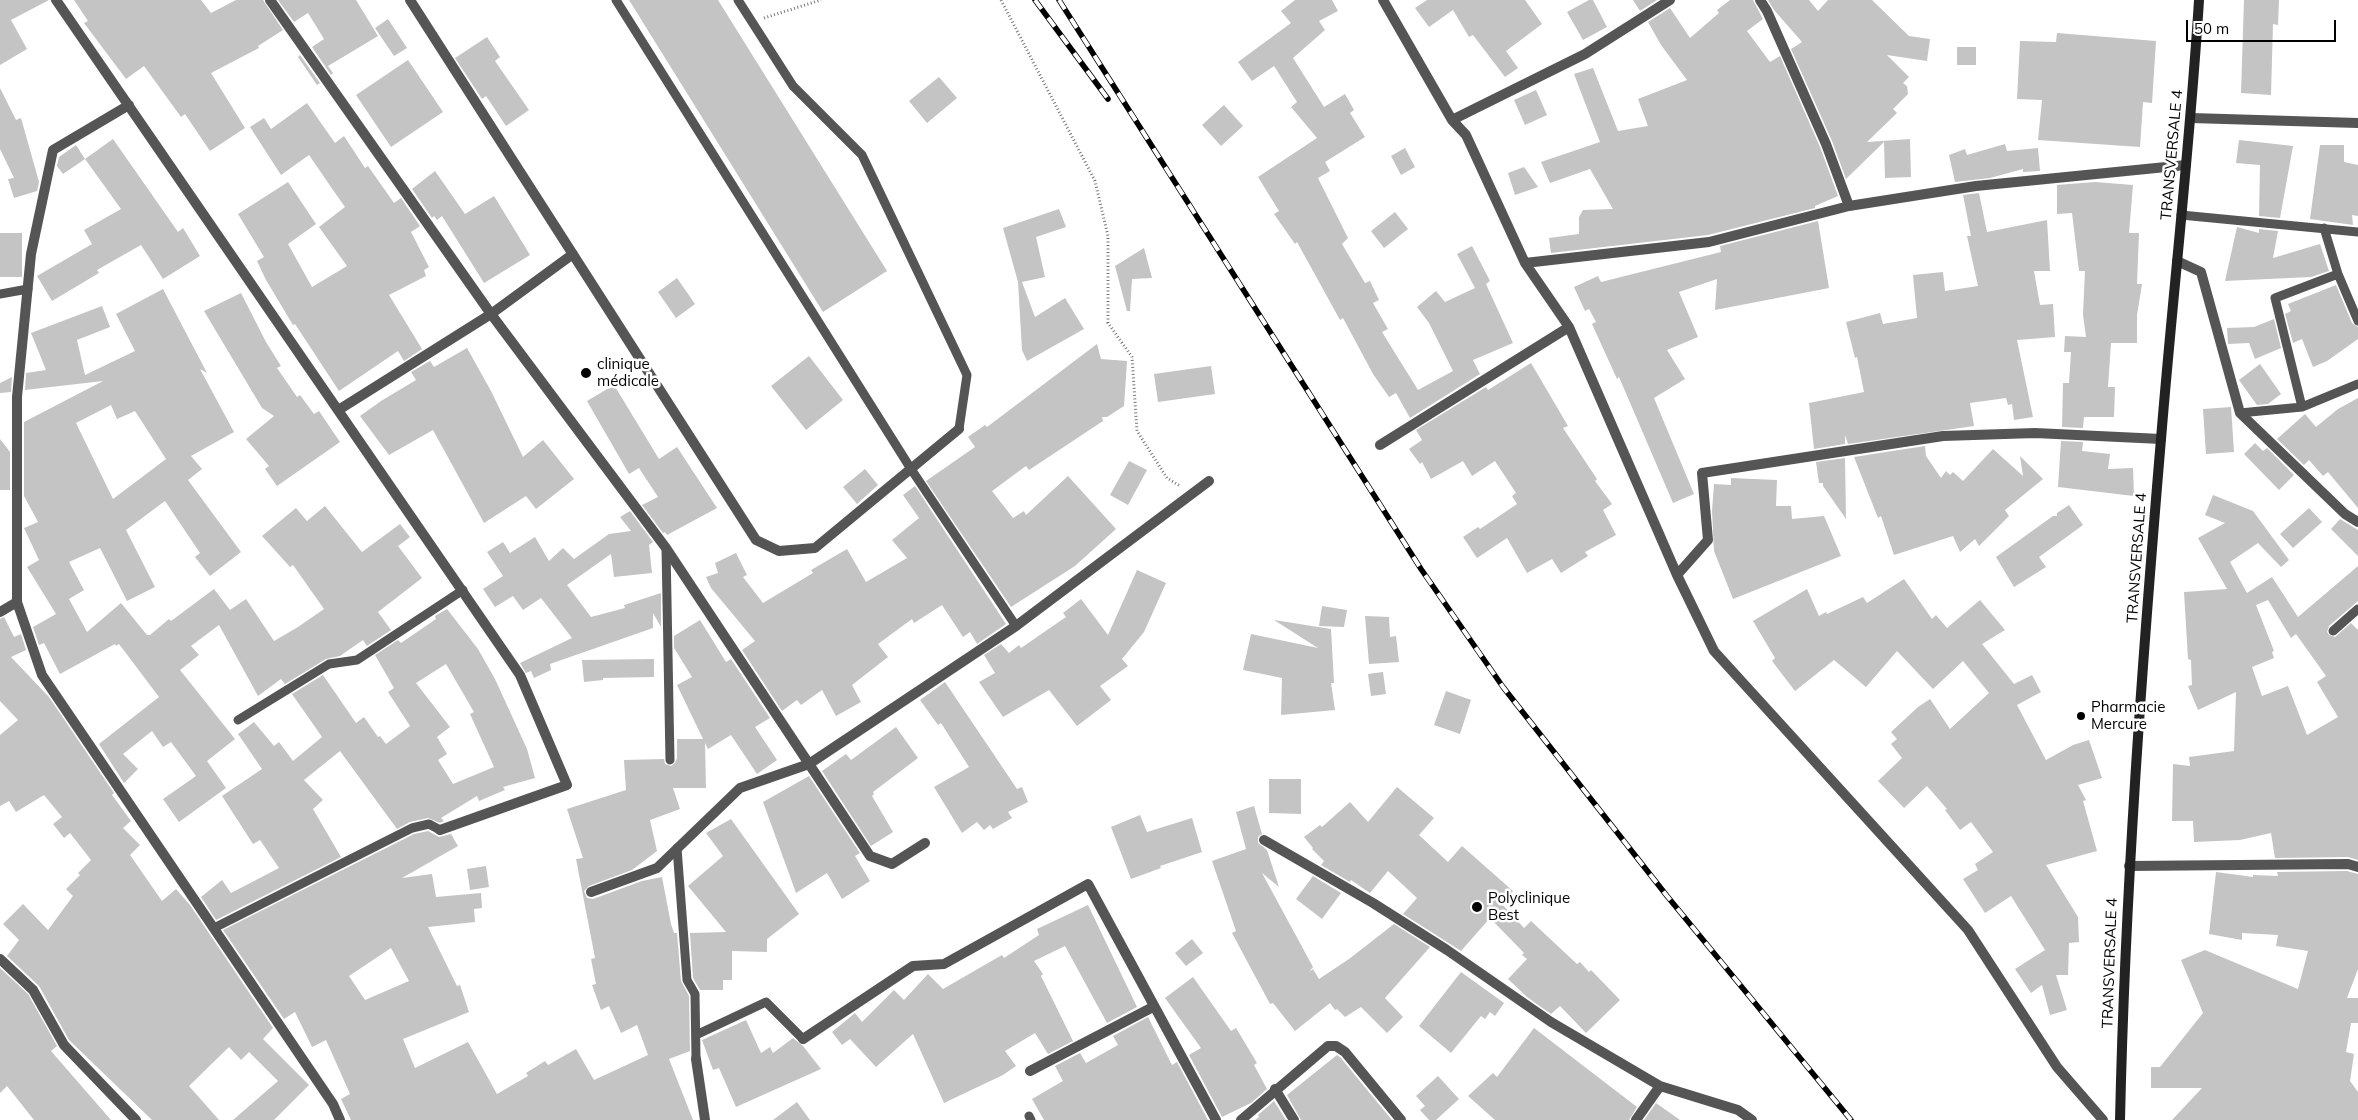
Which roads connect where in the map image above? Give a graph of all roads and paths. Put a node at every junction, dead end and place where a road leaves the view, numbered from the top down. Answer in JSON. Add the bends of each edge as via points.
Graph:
{"nodes":[{"id":1,"x":56,"y":0,"type":"edge"},
{"id":2,"x":270,"y":0,"type":"edge"},
{"id":3,"x":410,"y":0,"type":"edge"},
{"id":4,"x":616,"y":0,"type":"edge"},
{"id":5,"x":738,"y":0,"type":"edge"},
{"id":6,"x":821,"y":0,"type":"edge"},
{"id":7,"x":1001,"y":0,"type":"edge"},
{"id":8,"x":1383,"y":0,"type":"edge"},
{"id":9,"x":1670,"y":0,"type":"edge"},
{"id":10,"x":1760,"y":0,"type":"edge"},
{"id":11,"x":2199,"y":0,"type":"edge"},
{"id":12,"x":752,"y":22,"type":"junction"},
{"id":13,"x":129,"y":105,"type":"junction"},
{"id":14,"x":2192,"y":118,"type":"junction"},
{"id":15,"x":1452,"y":120,"type":"junction"},
{"id":16,"x":2358,"y":123,"type":"edge"},
{"id":17,"x":2186,"y":165,"type":"junction"},
{"id":18,"x":1848,"y":206,"type":"junction"},
{"id":19,"x":2181,"y":215,"type":"junction"},
{"id":20,"x":2324,"y":228,"type":"junction"},
{"id":21,"x":2358,"y":232,"type":"edge"},
{"id":22,"x":574,"y":254,"type":"junction"},
{"id":23,"x":2177,"y":261,"type":"junction"},
{"id":24,"x":1525,"y":263,"type":"junction"},
{"id":25,"x":2338,"y":274,"type":"junction"},
{"id":26,"x":28,"y":289,"type":"junction"},
{"id":27,"x":0,"y":294,"type":"edge"},
{"id":28,"x":491,"y":314,"type":"junction"},
{"id":29,"x":2358,"y":321,"type":"edge"},
{"id":30,"x":1569,"y":327,"type":"junction"},
{"id":31,"x":2358,"y":384,"type":"edge"},
{"id":32,"x":2302,"y":407,"type":"junction"},
{"id":33,"x":340,"y":409,"type":"junction"},
{"id":34,"x":2240,"y":413,"type":"junction"},
{"id":35,"x":960,"y":429,"type":"joint"},
{"id":36,"x":2161,"y":439,"type":"junction"},
{"id":37,"x":1380,"y":445,"type":"dead end"},
{"id":38,"x":911,"y":469,"type":"junction"},
{"id":39,"x":1209,"y":481,"type":"dead end"},
{"id":40,"x":1192,"y":494,"type":"junction"},
{"id":41,"x":2358,"y":522,"type":"edge"},
{"id":42,"x":666,"y":548,"type":"junction"},
{"id":43,"x":1678,"y":575,"type":"junction"},
{"id":44,"x":462,"y":590,"type":"junction"},
{"id":45,"x":17,"y":602,"type":"junction"},
{"id":46,"x":2358,"y":609,"type":"edge"},
{"id":47,"x":0,"y":612,"type":"edge"},
{"id":48,"x":1016,"y":626,"type":"junction"},
{"id":49,"x":2333,"y":630,"type":"dead end"},
{"id":50,"x":238,"y":720,"type":"dead end"},
{"id":51,"x":670,"y":760,"type":"dead end"},
{"id":52,"x":809,"y":764,"type":"junction"},
{"id":53,"x":440,"y":830,"type":"joint"},
{"id":54,"x":1264,"y":840,"type":"dead end"},
{"id":55,"x":925,"y":843,"type":"dead end"},
{"id":56,"x":677,"y":848,"type":"junction"},
{"id":57,"x":2129,"y":866,"type":"junction"},
{"id":58,"x":2358,"y":867,"type":"edge"},
{"id":59,"x":591,"y":892,"type":"dead end"},
{"id":60,"x":214,"y":928,"type":"junction"},
{"id":61,"x":0,"y":959,"type":"edge"},
{"id":62,"x":1153,"y":1007,"type":"junction"},
{"id":63,"x":696,"y":1035,"type":"junction"},
{"id":64,"x":803,"y":1039,"type":"joint"},
{"id":65,"x":696,"y":1059,"type":"joint"},
{"id":66,"x":1030,"y":1070,"type":"dead end"},
{"id":67,"x":1660,"y":1086,"type":"junction"},
{"id":68,"x":1275,"y":1089,"type":"junction"},
{"id":69,"x":136,"y":1120,"type":"edge"},
{"id":70,"x":340,"y":1120,"type":"edge"},
{"id":71,"x":705,"y":1120,"type":"edge"},
{"id":72,"x":1216,"y":1120,"type":"edge"},
{"id":73,"x":1241,"y":1120,"type":"edge"},
{"id":74,"x":1294,"y":1120,"type":"edge"},
{"id":75,"x":1401,"y":1120,"type":"edge"},
{"id":76,"x":1636,"y":1120,"type":"edge"},
{"id":77,"x":1752,"y":1120,"type":"edge"},
{"id":78,"x":2103,"y":1120,"type":"edge"},
{"id":79,"x":2120,"y":1120,"type":"edge"}],
"edges":[{"from":1,"to":13,"type":"street"},
{"from":2,"to":28,"type":"street"},
{"from":3,"to":22,"type":"street"},
{"from":4,"to":38,"type":"lane"},
{"from":5,"to":12,"type":"lane"},
{"from":6,"to":12,"type":"path"},
{"from":7,"to":40,"type":"path","via":[[1095,181],[1108,236],[1108,323],[1132,357],[1137,432],[1167,478]]},
{"from":8,"to":15,"type":"street"},
{"from":9,"to":15,"type":"street","via":[[1585,54]]},
{"from":10,"to":18,"type":"street","via":[[1826,144]]},
{"from":11,"to":14,"type":"main road","name":"TRANSVERSALE 4"},
{"from":12,"to":35,"type":"lane","via":[[793,86],[862,155],[967,375]]},
{"from":13,"to":26,"type":"street","via":[[53,150],[31,254]]},
{"from":13,"to":33,"type":"street"},
{"from":14,"to":16,"type":"street"},
{"from":14,"to":17,"type":"main road","name":"TRANSVERSALE 4"},
{"from":15,"to":24,"type":"street","via":[[1466,135]]},
{"from":17,"to":18,"type":"street","via":[[1976,186]]},
{"from":17,"to":19,"type":"main road","name":"TRANSVERSALE 4"},
{"from":18,"to":24,"type":"street","via":[[1710,242]]},
{"from":19,"to":20,"type":"lane"},
{"from":19,"to":23,"type":"main road","name":"TRANSVERSALE 4"},
{"from":20,"to":21,"type":"lane"},
{"from":20,"to":25,"type":"lane"},
{"from":22,"to":28,"type":"street"},
{"from":22,"to":38,"type":"street","via":[[756,540],[779,551],[815,548]]},
{"from":23,"to":34,"type":"street","via":[[2202,272]]},
{"from":23,"to":36,"type":"main road","name":"TRANSVERSALE 4"},
{"from":24,"to":30,"type":"street"},
{"from":25,"to":29,"type":"lane"},
{"from":25,"to":32,"type":"lane","via":[[2275,298]]},
{"from":26,"to":27,"type":"lane"},
{"from":26,"to":45,"type":"street","via":[[17,397]]},
{"from":28,"to":33,"type":"street"},
{"from":28,"to":42,"type":"street"},
{"from":30,"to":37,"type":"street"},
{"from":30,"to":43,"type":"street"},
{"from":31,"to":32,"type":"lane"},
{"from":32,"to":34,"type":"lane"},
{"from":33,"to":44,"type":"street"},
{"from":34,"to":41,"type":"street","via":[[2345,514]]},
{"from":35,"to":38,"type":"street"},
{"from":36,"to":43,"type":"street","via":[[2035,433],[1943,436],[1702,473],[1708,540]]},
{"from":36,"to":57,"type":"main road","name":"TRANSVERSALE 4"},
{"from":38,"to":48,"type":"lane"},
{"from":39,"to":40,"type":"street"},
{"from":40,"to":48,"type":"street"},
{"from":42,"to":51,"type":"lane"},
{"from":42,"to":52,"type":"street"},
{"from":43,"to":78,"type":"street","via":[[1714,651],[1968,930],[2057,1067]]},
{"from":44,"to":50,"type":"lane","via":[[357,660],[329,664]]},
{"from":44,"to":53,"type":"street","via":[[520,675],[567,785]]},
{"from":45,"to":47,"type":"street"},
{"from":45,"to":60,"type":"street","via":[[42,675]]},
{"from":46,"to":49,"type":"lane"},
{"from":48,"to":52,"type":"street"},
{"from":52,"to":55,"type":"street","via":[[870,856],[892,864]]},
{"from":52,"to":56,"type":"street","via":[[740,788]]},
{"from":53,"to":60,"type":"lane","via":[[429,824],[412,828]]},
{"from":54,"to":67,"type":"street","via":[[1373,902],[1551,1022]]},
{"from":56,"to":59,"type":"street","via":[[656,868]]},
{"from":56,"to":63,"type":"lane","via":[[687,980],[695,994]]},
{"from":57,"to":58,"type":"street","via":[[2348,864]]},
{"from":57,"to":79,"type":"main road","name":"TRANSVERSALE 4"},
{"from":60,"to":70,"type":"street","via":[[333,1104]]},
{"from":61,"to":69,"type":"street","via":[[32,990],[64,1045]]},
{"from":62,"to":64,"type":"street","via":[[1088,884],[944,964],[913,966]]},
{"from":62,"to":66,"type":"street"},
{"from":62,"to":72,"type":"street"},
{"from":63,"to":64,"type":"lane","via":[[766,1002]]},
{"from":63,"to":65,"type":"lane"},
{"from":65,"to":71,"type":"street"},
{"from":67,"to":76,"type":"street"},
{"from":67,"to":77,"type":"street","via":[[1738,1110]]},
{"from":68,"to":73,"type":"street"},
{"from":68,"to":74,"type":"street"},
{"from":68,"to":75,"type":"street","via":[[1328,1046],[1336,1046],[1345,1052]]}]}
